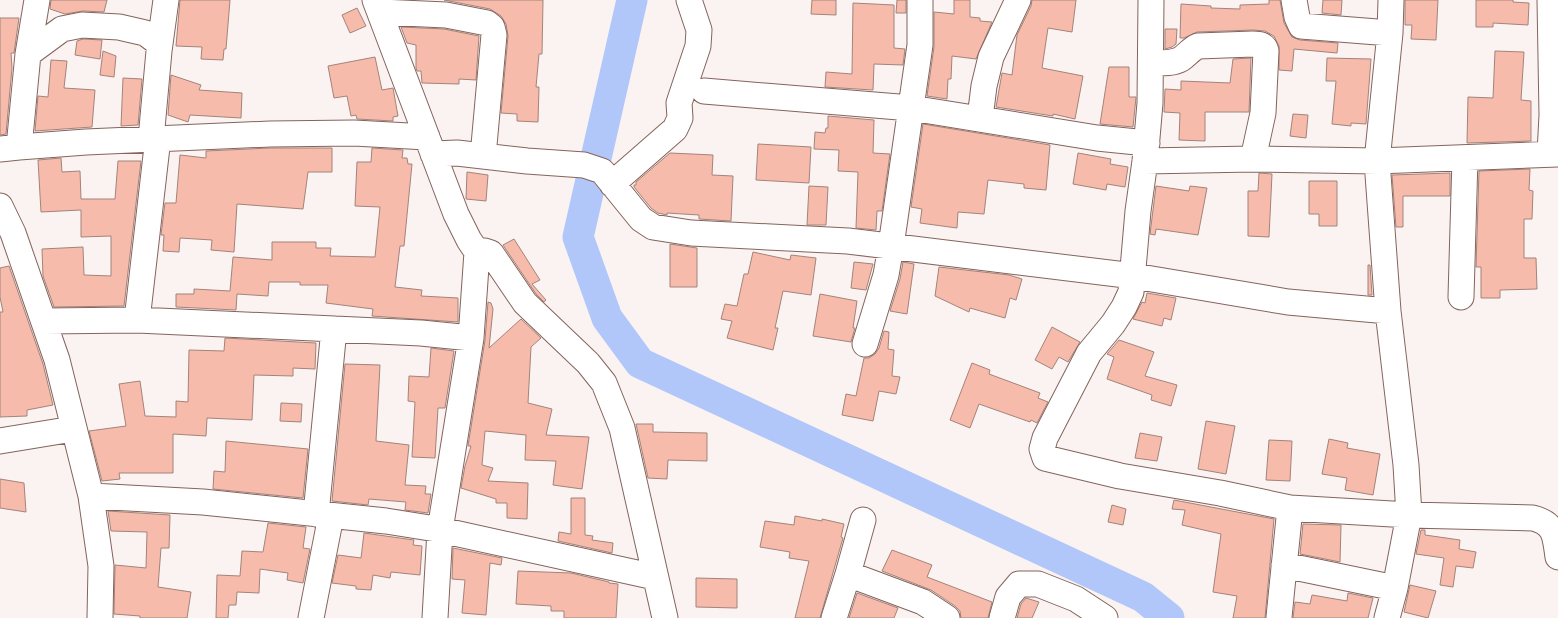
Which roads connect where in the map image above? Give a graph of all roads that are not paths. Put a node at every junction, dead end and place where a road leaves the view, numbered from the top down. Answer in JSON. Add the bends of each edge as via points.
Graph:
{"nodes":[{"id":1,"x":37,"y":0,"type":"edge"},
{"id":2,"x":166,"y":0,"type":"edge"},
{"id":3,"x":689,"y":0,"type":"edge"},
{"id":4,"x":920,"y":0,"type":"edge"},
{"id":5,"x":1018,"y":0,"type":"edge"},
{"id":6,"x":1151,"y":0,"type":"edge"},
{"id":7,"x":1294,"y":0,"type":"edge"},
{"id":8,"x":1392,"y":0,"type":"edge"},
{"id":9,"x":1553,"y":3,"type":"edge"},
{"id":10,"x":377,"y":6,"type":"edge"},
{"id":11,"x":1390,"y":33,"type":"junction"},
{"id":12,"x":160,"y":44,"type":"junction"},
{"id":13,"x":28,"y":54,"type":"junction"},
{"id":14,"x":1151,"y":63,"type":"junction"},
{"id":15,"x":704,"y":91,"type":"dead end"},
{"id":16,"x":911,"y":108,"type":"junction"},
{"id":17,"x":980,"y":118,"type":"junction"},
{"id":18,"x":154,"y":138,"type":"junction"},
{"id":19,"x":9,"y":148,"type":"edge"},
{"id":20,"x":438,"y":149,"type":"junction"},
{"id":21,"x":1146,"y":152,"type":"junction"},
{"id":22,"x":1554,"y":154,"type":"edge"},
{"id":23,"x":483,"y":156,"type":"junction"},
{"id":24,"x":1465,"y":158,"type":"junction"},
{"id":25,"x":1253,"y":159,"type":"junction"},
{"id":26,"x":1377,"y":161,"type":"junction"},
{"id":27,"x":599,"y":174,"type":"junction"},
{"id":28,"x":0,"y":206,"type":"edge"},
{"id":29,"x":6,"y":234,"type":"edge"},
{"id":30,"x":891,"y":246,"type":"junction"},
{"id":31,"x":481,"y":251,"type":"junction"},
{"id":32,"x":1134,"y":276,"type":"junction"},
{"id":33,"x":1461,"y":297,"type":"dead end"},
{"id":34,"x":1388,"y":311,"type":"junction"},
{"id":35,"x":137,"y":320,"type":"junction"},
{"id":36,"x":45,"y":321,"type":"junction"},
{"id":37,"x":334,"y":329,"type":"junction"},
{"id":38,"x":471,"y":338,"type":"junction"},
{"id":39,"x":865,"y":344,"type":"dead end"},
{"id":40,"x":73,"y":429,"type":"junction"},
{"id":41,"x":0,"y":441,"type":"edge"},
{"id":42,"x":91,"y":496,"type":"junction"},
{"id":43,"x":1290,"y":508,"type":"junction"},
{"id":44,"x":324,"y":515,"type":"junction"},
{"id":45,"x":1409,"y":515,"type":"junction"},
{"id":46,"x":864,"y":520,"type":"dead end"},
{"id":47,"x":440,"y":530,"type":"junction"},
{"id":48,"x":1558,"y":557,"type":"edge"},
{"id":49,"x":1284,"y":565,"type":"junction"},
{"id":50,"x":848,"y":574,"type":"junction"},
{"id":51,"x":647,"y":575,"type":"junction"},
{"id":52,"x":1395,"y":588,"type":"junction"},
{"id":53,"x":910,"y":608,"type":"edge"},
{"id":54,"x":1279,"y":617,"type":"edge"},
{"id":55,"x":100,"y":618,"type":"edge"},
{"id":56,"x":311,"y":618,"type":"edge"},
{"id":57,"x":435,"y":618,"type":"edge"},
{"id":58,"x":665,"y":618,"type":"edge"},
{"id":59,"x":834,"y":618,"type":"edge"},
{"id":60,"x":946,"y":618,"type":"edge"},
{"id":61,"x":1002,"y":618,"type":"edge"},
{"id":62,"x":1105,"y":618,"type":"edge"},
{"id":63,"x":1387,"y":618,"type":"edge"}],
"edges":[{"from":1,"to":13,"type":"street"},
{"from":2,"to":12,"type":"street"},
{"from":3,"to":27,"type":"street","via":[[699,30],[698,46],[679,104],[680,118],[675,129]]},
{"from":4,"to":16,"type":"street","via":[[920,45]]},
{"from":5,"to":17,"type":"street","via":[[991,56]]},
{"from":6,"to":14,"type":"street"},
{"from":7,"to":11,"type":"street","via":[[1301,26]]},
{"from":8,"to":11,"type":"street"},
{"from":9,"to":22,"type":"street"},
{"from":10,"to":20,"type":"street"},
{"from":10,"to":23,"type":"street","via":[[446,15],[487,23],[492,27],[494,35]]},
{"from":11,"to":26,"type":"street"},
{"from":12,"to":13,"type":"street","via":[[145,33],[119,27],[82,25],[62,29]]},
{"from":12,"to":18,"type":"street"},
{"from":13,"to":19,"type":"street"},
{"from":14,"to":21,"type":"street"},
{"from":14,"to":25,"type":"street","via":[[1180,59],[1198,46],[1261,44],[1265,47],[1263,113]]},
{"from":15,"to":16,"type":"street"},
{"from":16,"to":17,"type":"street"},
{"from":16,"to":30,"type":"street"},
{"from":17,"to":21,"type":"street","via":[[1097,138]]},
{"from":18,"to":19,"type":"street"},
{"from":18,"to":20,"type":"street","via":[[354,133]]},
{"from":18,"to":35,"type":"street"},
{"from":20,"to":23,"type":"street"},
{"from":20,"to":31,"type":"street","via":[[456,214],[469,240]]},
{"from":21,"to":25,"type":"street"},
{"from":21,"to":32,"type":"street"},
{"from":22,"to":24,"type":"street"},
{"from":23,"to":27,"type":"street"},
{"from":24,"to":26,"type":"street"},
{"from":24,"to":33,"type":"street"},
{"from":25,"to":26,"type":"street"},
{"from":26,"to":34,"type":"street"},
{"from":27,"to":30,"type":"street","via":[[641,219],[653,227],[691,233],[828,239]]},
{"from":28,"to":29,"type":"street"},
{"from":29,"to":36,"type":"street"},
{"from":30,"to":32,"type":"street"},
{"from":30,"to":39,"type":"street","via":[[886,275]]},
{"from":31,"to":38,"type":"street"},
{"from":31,"to":51,"type":"street","via":[[491,253],[524,303],[588,362],[604,383],[622,428]]},
{"from":32,"to":34,"type":"street","via":[[1288,302]]},
{"from":32,"to":43,"type":"street","via":[[1124,307],[1088,353],[1045,438],[1042,449],[1045,458],[1120,476]]},
{"from":34,"to":45,"type":"street"},
{"from":35,"to":36,"type":"street"},
{"from":35,"to":37,"type":"street"},
{"from":36,"to":40,"type":"street"},
{"from":37,"to":38,"type":"street"},
{"from":37,"to":44,"type":"street"},
{"from":38,"to":47,"type":"street"},
{"from":40,"to":41,"type":"street"},
{"from":40,"to":42,"type":"street"},
{"from":42,"to":44,"type":"street","via":[[203,502]]},
{"from":42,"to":55,"type":"street","via":[[101,566]]},
{"from":43,"to":45,"type":"street"},
{"from":43,"to":49,"type":"street"},
{"from":44,"to":47,"type":"street"},
{"from":44,"to":56,"type":"street"},
{"from":45,"to":48,"type":"street","via":[[1538,520],[1550,526],[1554,533]]},
{"from":45,"to":52,"type":"street"},
{"from":46,"to":50,"type":"street"},
{"from":47,"to":51,"type":"street"},
{"from":47,"to":57,"type":"street"},
{"from":49,"to":52,"type":"street"},
{"from":49,"to":54,"type":"street"},
{"from":50,"to":53,"type":"street"},
{"from":50,"to":59,"type":"street"},
{"from":51,"to":58,"type":"street"},
{"from":52,"to":63,"type":"street"},
{"from":53,"to":60,"type":"street","via":[[923,602]]},
{"from":61,"to":62,"type":"street","via":[[1008,597],[1019,584],[1038,584],[1076,599]]}]}
